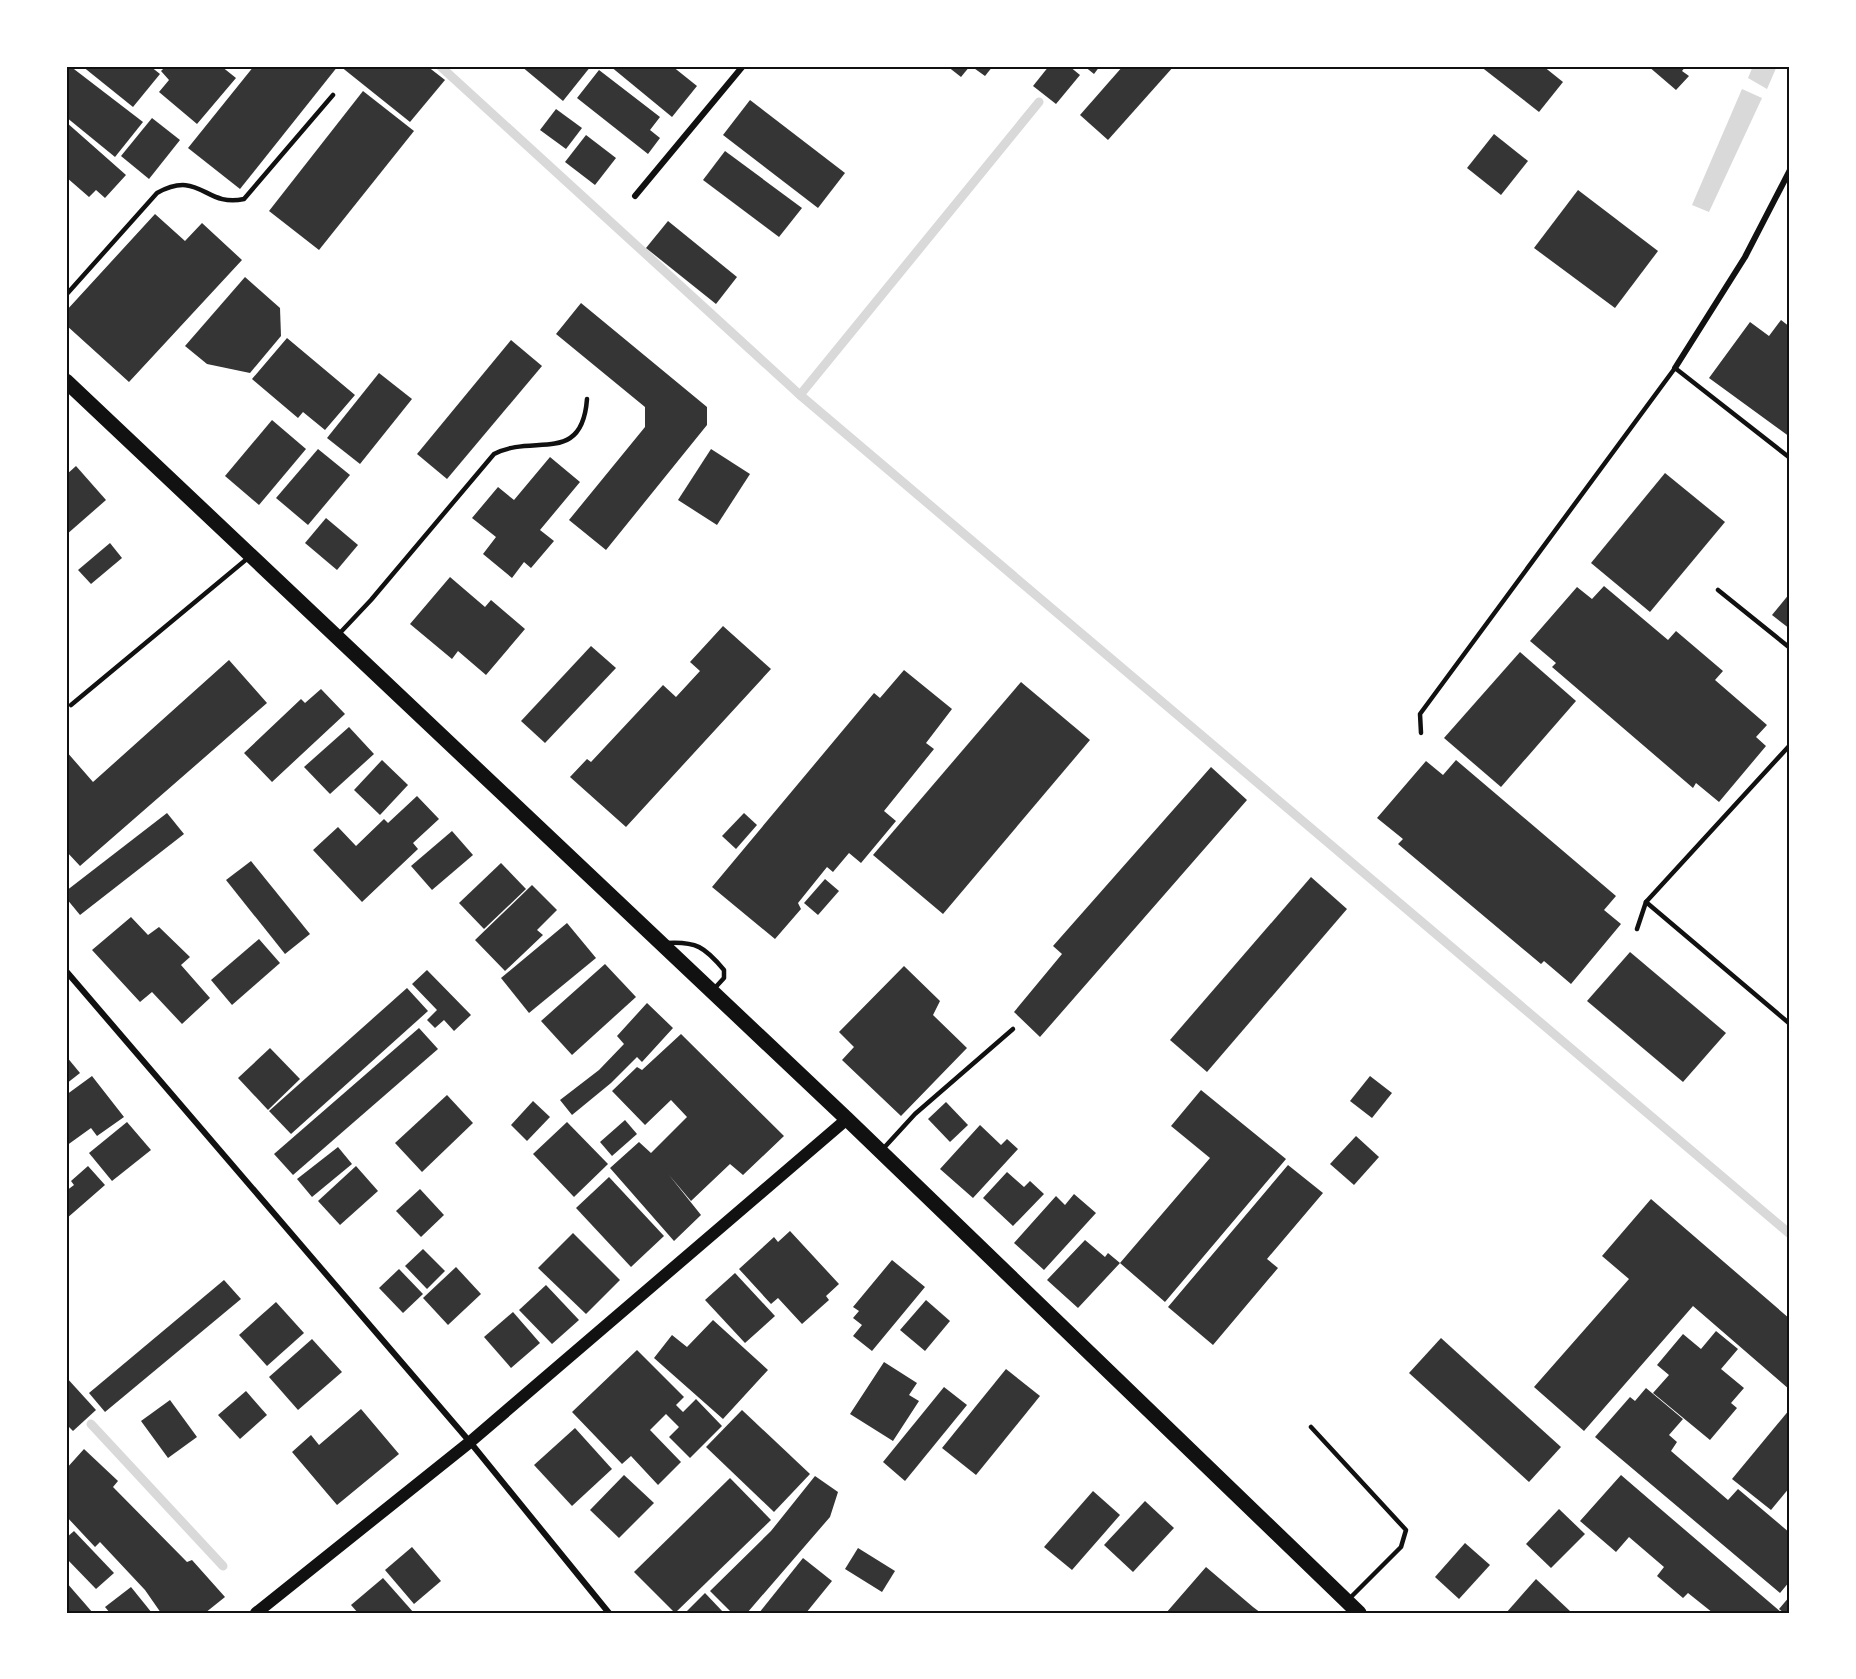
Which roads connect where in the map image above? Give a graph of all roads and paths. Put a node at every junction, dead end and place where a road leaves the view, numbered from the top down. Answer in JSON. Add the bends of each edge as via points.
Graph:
{"nodes":[{"id":1,"x":743,"y":66,"type":"edge"},
{"id":2,"x":333,"y":95,"type":"dead end"},
{"id":3,"x":1790,"y":170,"type":"edge"},
{"id":4,"x":635,"y":196,"type":"dead end"},
{"id":5,"x":66,"y":295,"type":"edge"},
{"id":6,"x":1675,"y":368,"type":"junction"},
{"id":7,"x":66,"y":381,"type":"edge"},
{"id":8,"x":587,"y":399,"type":"dead end"},
{"id":9,"x":1790,"y":458,"type":"edge"},
{"id":10,"x":250,"y":556,"type":"junction"},
{"id":11,"x":1718,"y":590,"type":"dead end"},
{"id":12,"x":336,"y":637,"type":"junction"},
{"id":13,"x":1790,"y":648,"type":"edge"},
{"id":14,"x":71,"y":705,"type":"dead end"},
{"id":15,"x":1421,"y":733,"type":"dead end"},
{"id":16,"x":1790,"y":745,"type":"edge"},
{"id":17,"x":1646,"y":902,"type":"junction"},
{"id":18,"x":1637,"y":928,"type":"dead end"},
{"id":19,"x":660,"y":943,"type":"junction"},
{"id":20,"x":66,"y":971,"type":"edge"},
{"id":21,"x":712,"y":992,"type":"junction"},
{"id":22,"x":1790,"y":1024,"type":"edge"},
{"id":23,"x":1013,"y":1029,"type":"dead end"},
{"id":24,"x":847,"y":1119,"type":"junction"},
{"id":25,"x":880,"y":1152,"type":"junction"},
{"id":26,"x":1311,"y":1427,"type":"dead end"},
{"id":27,"x":470,"y":1442,"type":"junction"},
{"id":28,"x":1347,"y":1601,"type":"junction"},
{"id":29,"x":256,"y":1613,"type":"edge"},
{"id":30,"x":609,"y":1613,"type":"edge"},
{"id":31,"x":1359,"y":1613,"type":"edge"}],
"edges":[{"from":1,"to":4,"type":"street"},
{"from":2,"to":5,"type":"lane","via":[[244,199],[222,201],[182,183],[169,186],[157,193]]},
{"from":3,"to":6,"type":"street","via":[[1745,257]]},
{"from":6,"to":9,"type":"lane"},
{"from":6,"to":15,"type":"lane","via":[[1420,714]]},
{"from":7,"to":10,"type":"main road"},
{"from":8,"to":12,"type":"lane","via":[[586,415],[575,435],[555,446],[519,445],[494,454]]},
{"from":10,"to":12,"type":"main road"},
{"from":10,"to":14,"type":"lane"},
{"from":11,"to":13,"type":"lane"},
{"from":12,"to":19,"type":"main road"},
{"from":16,"to":17,"type":"lane"},
{"from":17,"to":18,"type":"lane"},
{"from":17,"to":22,"type":"lane"},
{"from":19,"to":21,"type":"main road"},
{"from":19,"to":21,"type":"lane","via":[[698,944],[724,970],[724,978]]},
{"from":20,"to":27,"type":"street"},
{"from":21,"to":24,"type":"main road"},
{"from":23,"to":25,"type":"lane","via":[[915,1114]]},
{"from":24,"to":25,"type":"main road"},
{"from":24,"to":27,"type":"main road"},
{"from":25,"to":28,"type":"main road"},
{"from":26,"to":28,"type":"lane","via":[[1406,1530],[1401,1547]]},
{"from":27,"to":29,"type":"main road"},
{"from":27,"to":30,"type":"street"},
{"from":28,"to":31,"type":"main road"}]}
